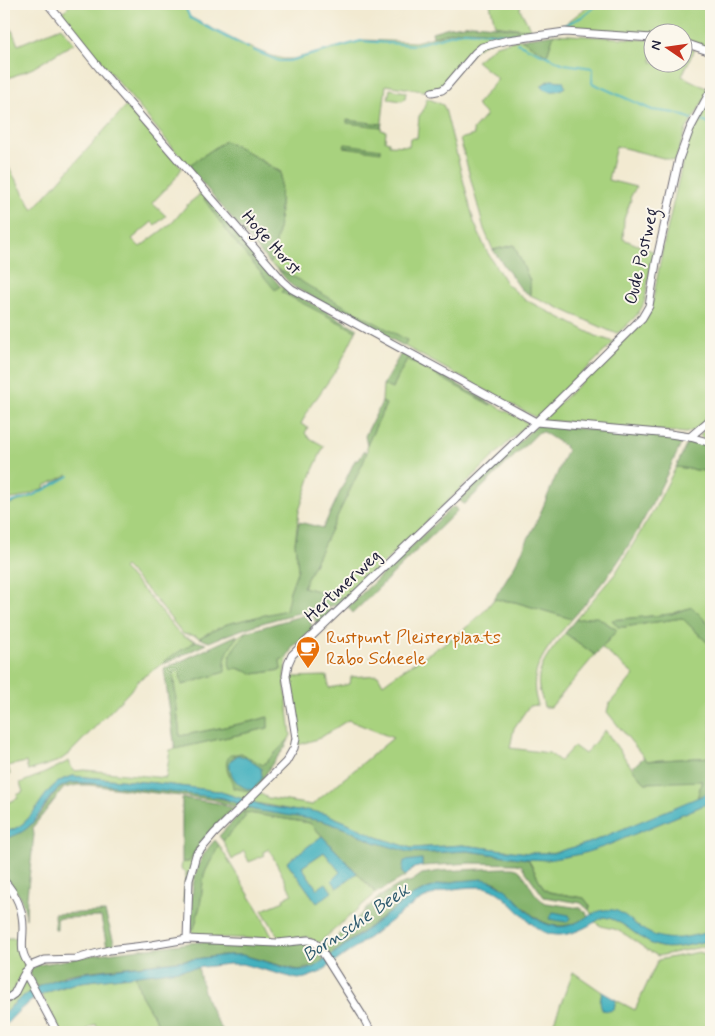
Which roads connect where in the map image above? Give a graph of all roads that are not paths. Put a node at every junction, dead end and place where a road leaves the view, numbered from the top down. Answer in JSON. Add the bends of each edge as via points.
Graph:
{"nodes":[{"id":1,"x":48,"y":4,"type":"edge"},
{"id":2,"x":642,"y":37,"type":"edge"},
{"id":3,"x":692,"y":45,"type":"edge"},
{"id":4,"x":711,"y":52,"type":"edge"},
{"id":5,"x":711,"y":90,"type":"edge"},
{"id":6,"x":432,"y":92,"type":"dead end"},
{"id":7,"x":711,"y":419,"type":"edge"},
{"id":8,"x":536,"y":422,"type":"junction"},
{"id":9,"x":690,"y":437,"type":"junction"},
{"id":10,"x":711,"y":443,"type":"edge"},
{"id":11,"x":4,"y":882,"type":"edge"},
{"id":12,"x":187,"y":939,"type":"junction"},
{"id":13,"x":30,"y":966,"type":"junction"},
{"id":14,"x":25,"y":972,"type":"junction"},
{"id":15,"x":4,"y":1001,"type":"edge"},
{"id":16,"x":56,"y":1032,"type":"edge"},
{"id":17,"x":371,"y":1032,"type":"edge"}],
"edges":[{"from":1,"to":8,"type":"street","name":"Hoge Horst","via":[[104,74],[286,284]]},
{"from":2,"to":6,"type":"street","via":[[565,32],[508,40],[482,47],[446,87]]},
{"from":3,"to":4,"type":"street"},
{"from":5,"to":8,"type":"street","name":"Oude Postweg","via":[[690,129],[679,159],[646,312]]},
{"from":7,"to":9,"type":"street"},
{"from":8,"to":9,"type":"street"},
{"from":8,"to":12,"type":"street","name":"Hertmerweg","via":[[295,651],[286,676],[296,744],[286,762],[203,846],[193,861],[189,880]]},
{"from":9,"to":10,"type":"street"},
{"from":11,"to":13,"type":"street","via":[[15,894],[22,911],[22,951]]},
{"from":12,"to":13,"type":"street","via":[[108,950],[76,959],[45,960]]},
{"from":12,"to":17,"type":"street","via":[[277,943],[308,940],[315,943]]},
{"from":13,"to":14,"type":"street"},
{"from":14,"to":15,"type":"street","via":[[14,994]]},
{"from":14,"to":16,"type":"street"}]}
